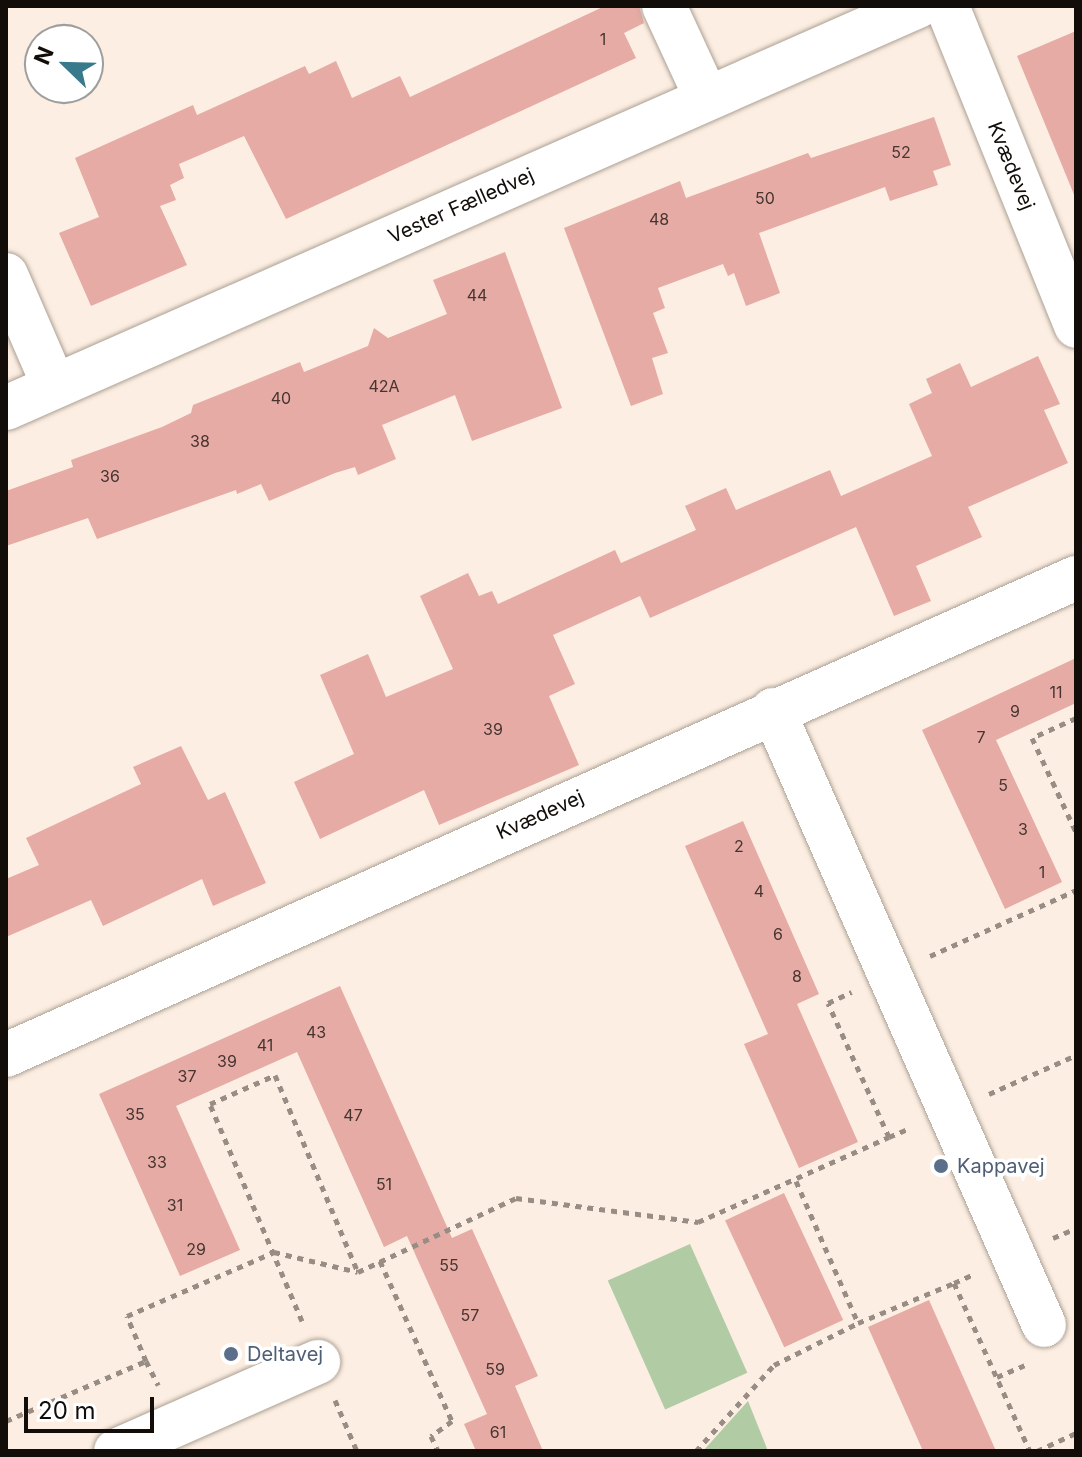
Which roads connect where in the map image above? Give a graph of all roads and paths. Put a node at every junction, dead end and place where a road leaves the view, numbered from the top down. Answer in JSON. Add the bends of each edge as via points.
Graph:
{"nodes":[{"id":1,"x":664,"y":6,"type":"edge"},
{"id":2,"x":918,"y":6,"type":"edge"},
{"id":3,"x":947,"y":6,"type":"edge"},
{"id":4,"x":706,"y":97,"type":"junction"},
{"id":5,"x":6,"y":275,"type":"edge"},
{"id":6,"x":1076,"y":326,"type":"edge"},
{"id":7,"x":54,"y":386,"type":"junction"},
{"id":8,"x":6,"y":408,"type":"edge"},
{"id":9,"x":1076,"y":578,"type":"edge"},
{"id":10,"x":773,"y":710,"type":"junction"},
{"id":11,"x":1076,"y":718,"type":"edge"},
{"id":12,"x":1076,"y":832,"type":"edge"},
{"id":13,"x":6,"y":1055,"type":"edge"},
{"id":14,"x":274,"y":1252,"type":"junction"},
{"id":15,"x":380,"y":1261,"type":"junction"},
{"id":16,"x":358,"y":1272,"type":"junction"},
{"id":17,"x":858,"y":1323,"type":"junction"},
{"id":18,"x":1044,"y":1325,"type":"dead end"},
{"id":19,"x":318,"y":1362,"type":"junction"},
{"id":20,"x":6,"y":1421,"type":"edge"},
{"id":21,"x":1076,"y":1433,"type":"edge"},
{"id":22,"x":116,"y":1451,"type":"edge"},
{"id":23,"x":357,"y":1451,"type":"edge"},
{"id":24,"x":438,"y":1451,"type":"edge"},
{"id":25,"x":696,"y":1451,"type":"edge"},
{"id":26,"x":1030,"y":1451,"type":"edge"},
{"id":27,"x":1037,"y":1451,"type":"edge"}],
"edges":[{"from":1,"to":4,"type":"street"},
{"from":2,"to":4,"type":"street","name":"Vester Fælledvej"},
{"from":3,"to":6,"type":"street","name":"Kvædevej"},
{"from":4,"to":7,"type":"street","name":"Vester Fælledvej"},
{"from":5,"to":7,"type":"street"},
{"from":7,"to":8,"type":"street","name":"Vester Fælledvej"},
{"from":9,"to":10,"type":"street","name":"Kvædevej"},
{"from":10,"to":13,"type":"street","name":"Kvædevej"},
{"from":10,"to":18,"type":"street"},
{"from":11,"to":12,"type":"path","via":[[1032,738]]},
{"from":14,"to":16,"type":"path"},
{"from":14,"to":16,"type":"path","via":[[210,1104],[275,1075]]},
{"from":14,"to":19,"type":"path"},
{"from":14,"to":20,"type":"path","via":[[127,1316],[146,1361]]},
{"from":15,"to":16,"type":"path"},
{"from":15,"to":17,"type":"path","via":[[516,1198],[698,1222],[796,1181]]},
{"from":15,"to":24,"type":"path","via":[[452,1421],[431,1436]]},
{"from":17,"to":25,"type":"path","via":[[774,1365]]},
{"from":17,"to":26,"type":"path","via":[[954,1283]]},
{"from":19,"to":22,"type":"street"},
{"from":19,"to":23,"type":"path"},
{"from":21,"to":27,"type":"path"}]}
